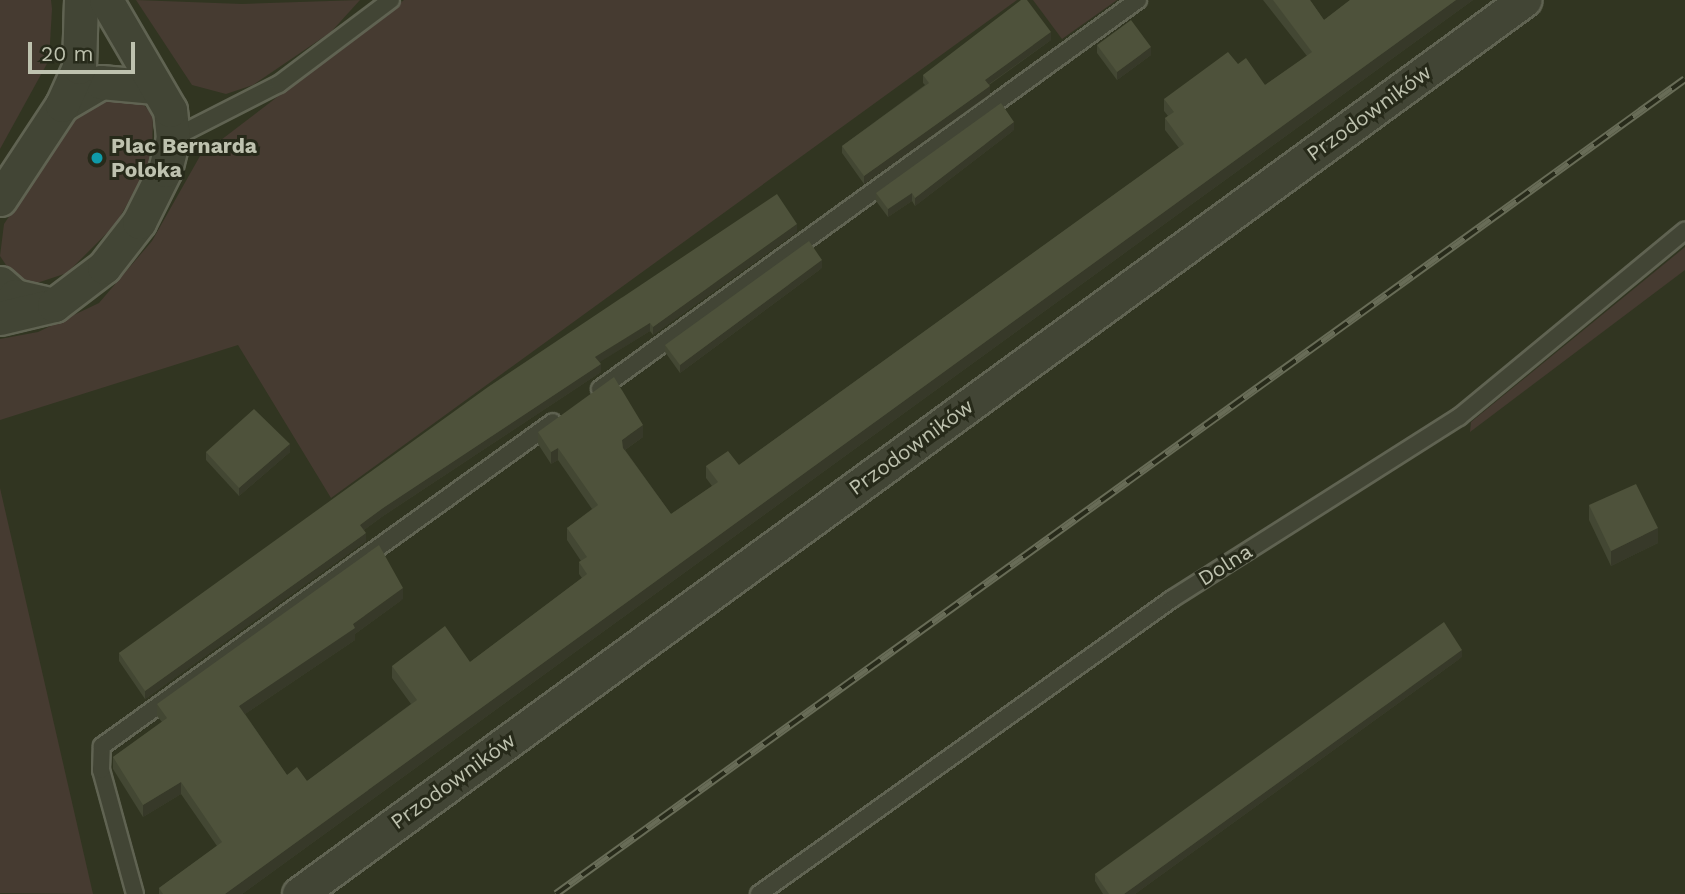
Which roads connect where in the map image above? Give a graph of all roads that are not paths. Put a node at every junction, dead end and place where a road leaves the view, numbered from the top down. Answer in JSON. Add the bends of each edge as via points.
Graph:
{"nodes":[{"id":1,"x":81,"y":0,"type":"edge"},
{"id":2,"x":106,"y":0,"type":"edge"},
{"id":3,"x":391,"y":0,"type":"edge"},
{"id":4,"x":1138,"y":0,"type":"edge"},
{"id":5,"x":1524,"y":0,"type":"edge"},
{"id":6,"x":155,"y":87,"type":"junction"},
{"id":7,"x":62,"y":105,"type":"junction"},
{"id":8,"x":173,"y":138,"type":"junction"},
{"id":9,"x":0,"y":199,"type":"edge"},
{"id":10,"x":1685,"y":231,"type":"edge"},
{"id":11,"x":0,"y":284,"type":"edge"},
{"id":12,"x":54,"y":305,"type":"junction"},
{"id":13,"x":0,"y":318,"type":"edge"},
{"id":14,"x":135,"y":894,"type":"edge"},
{"id":15,"x":299,"y":894,"type":"edge"},
{"id":16,"x":759,"y":894,"type":"edge"}],
"edges":[{"from":1,"to":7,"type":"street","via":[[85,34]]},
{"from":2,"to":6,"type":"street"},
{"from":3,"to":8,"type":"lane","via":[[279,84]]},
{"from":4,"to":14,"type":"lane","via":[[102,746],[101,770]]},
{"from":5,"to":15,"type":"street","name":"Przodowników"},
{"from":6,"to":7,"type":"street","via":[[101,82]]},
{"from":6,"to":8,"type":"street","via":[[170,110]]},
{"from":7,"to":9,"type":"street"},
{"from":8,"to":12,"type":"street","via":[[139,222],[104,267]]},
{"from":10,"to":16,"type":"lane","name":"Dolna","via":[[1459,417],[1172,599]]},
{"from":11,"to":12,"type":"street","via":[[15,296]]},
{"from":12,"to":13,"type":"street"}]}
